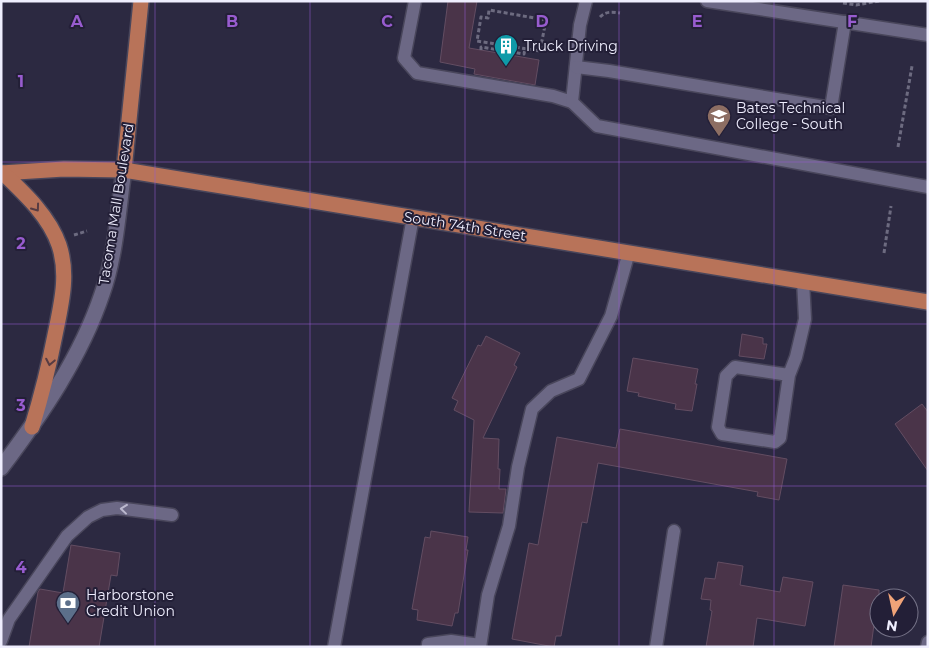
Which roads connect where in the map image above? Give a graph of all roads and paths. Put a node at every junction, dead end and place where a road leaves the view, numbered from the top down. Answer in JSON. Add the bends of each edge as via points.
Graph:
{"nodes":[{"id":1,"x":141,"y":1,"type":"edge"},
{"id":2,"x":415,"y":1,"type":"edge"},
{"id":3,"x":586,"y":1,"type":"edge"},
{"id":4,"x":706,"y":1,"type":"edge"},
{"id":5,"x":879,"y":1,"type":"edge"},
{"id":6,"x":839,"y":3,"type":"dead end"},
{"id":7,"x":620,"y":13,"type":"dead end"},
{"id":8,"x":598,"y":22,"type":"dead end"},
{"id":9,"x":845,"y":22,"type":"junction"},
{"id":10,"x":928,"y":35,"type":"edge"},
{"id":11,"x":525,"y":49,"type":"junction"},
{"id":12,"x":480,"y":50,"type":"dead end"},
{"id":13,"x":912,"y":66,"type":"dead end"},
{"id":14,"x":576,"y":67,"type":"junction"},
{"id":15,"x":572,"y":102,"type":"junction"},
{"id":16,"x":898,"y":147,"type":"dead end"},
{"id":17,"x":124,"y":170,"type":"junction"},
{"id":18,"x":2,"y":173,"type":"edge"},
{"id":19,"x":928,"y":187,"type":"edge"},
{"id":20,"x":891,"y":206,"type":"dead end"},
{"id":21,"x":413,"y":217,"type":"junction"},
{"id":22,"x":87,"y":231,"type":"dead end"},
{"id":23,"x":66,"y":237,"type":"dead end"},
{"id":24,"x":629,"y":252,"type":"junction"},
{"id":25,"x":884,"y":253,"type":"dead end"},
{"id":26,"x":804,"y":281,"type":"junction"},
{"id":27,"x":928,"y":302,"type":"edge"},
{"id":28,"x":789,"y":375,"type":"junction"},
{"id":29,"x":32,"y":427,"type":"junction"},
{"id":30,"x":1,"y":468,"type":"edge"},
{"id":31,"x":172,"y":515,"type":"dead end"},
{"id":32,"x":674,"y":531,"type":"dead end"},
{"id":33,"x":1,"y":641,"type":"edge"},
{"id":34,"x":928,"y":642,"type":"edge"},
{"id":35,"x":480,"y":646,"type":"edge"},
{"id":36,"x":334,"y":647,"type":"edge"},
{"id":37,"x":428,"y":647,"type":"edge"},
{"id":38,"x":656,"y":647,"type":"edge"},
{"id":39,"x":927,"y":647,"type":"edge"}],
"edges":[{"from":1,"to":17,"type":"main road","name":"Tacoma Mall Boulevard"},
{"from":2,"to":15,"type":"lane","via":[[404,58],[417,73]]},
{"from":3,"to":14,"type":"lane"},
{"from":4,"to":9,"type":"lane"},
{"from":5,"to":6,"type":"path","via":[[856,5]]},
{"from":7,"to":8,"type":"path","via":[[605,13]]},
{"from":9,"to":10,"type":"lane"},
{"from":9,"to":14,"type":"lane","via":[[831,108]]},
{"from":11,"to":11,"type":"path","via":[[540,51],[546,18],[489,10],[488,18],[481,17],[477,41]]},
{"from":11,"to":12,"type":"path","via":[[524,54],[481,47]]},
{"from":13,"to":16,"type":"path"},
{"from":14,"to":15,"type":"lane"},
{"from":15,"to":19,"type":"lane","via":[[597,126]]},
{"from":17,"to":18,"type":"main road","name":"South 74th Street"},
{"from":17,"to":21,"type":"main road","name":"South 74th Street"},
{"from":17,"to":29,"type":"main road","name":"Tacoma Mall Boulevard","via":[[110,268],[102,294],[76,352]]},
{"from":18,"to":29,"type":"main road","one_way":true,"via":[[28,196],[48,225],[63,260],[61,303],[46,380]]},
{"from":20,"to":25,"type":"path"},
{"from":21,"to":24,"type":"main road","name":"South 74th Street"},
{"from":21,"to":36,"type":"lane"},
{"from":22,"to":23,"type":"path"},
{"from":24,"to":26,"type":"main road","name":"South 74th Street"},
{"from":24,"to":35,"type":"lane","via":[[611,316],[579,379],[551,391],[532,409],[518,467],[510,526],[488,595]]},
{"from":26,"to":27,"type":"main road","name":"South 74th Street"},
{"from":26,"to":28,"type":"lane","via":[[805,319]]},
{"from":28,"to":28,"type":"lane","via":[[780,438],[775,442],[722,434],[718,427],[726,376],[734,367]]},
{"from":29,"to":30,"type":"main road","name":"Tacoma Mall Boulevard"},
{"from":31,"to":33,"type":"lane","one_way":true,"via":[[117,508],[88,516],[67,536],[15,611]]},
{"from":32,"to":38,"type":"lane"},
{"from":34,"to":39,"type":"lane"},
{"from":35,"to":37,"type":"lane","via":[[451,641],[428,644]]}]}
